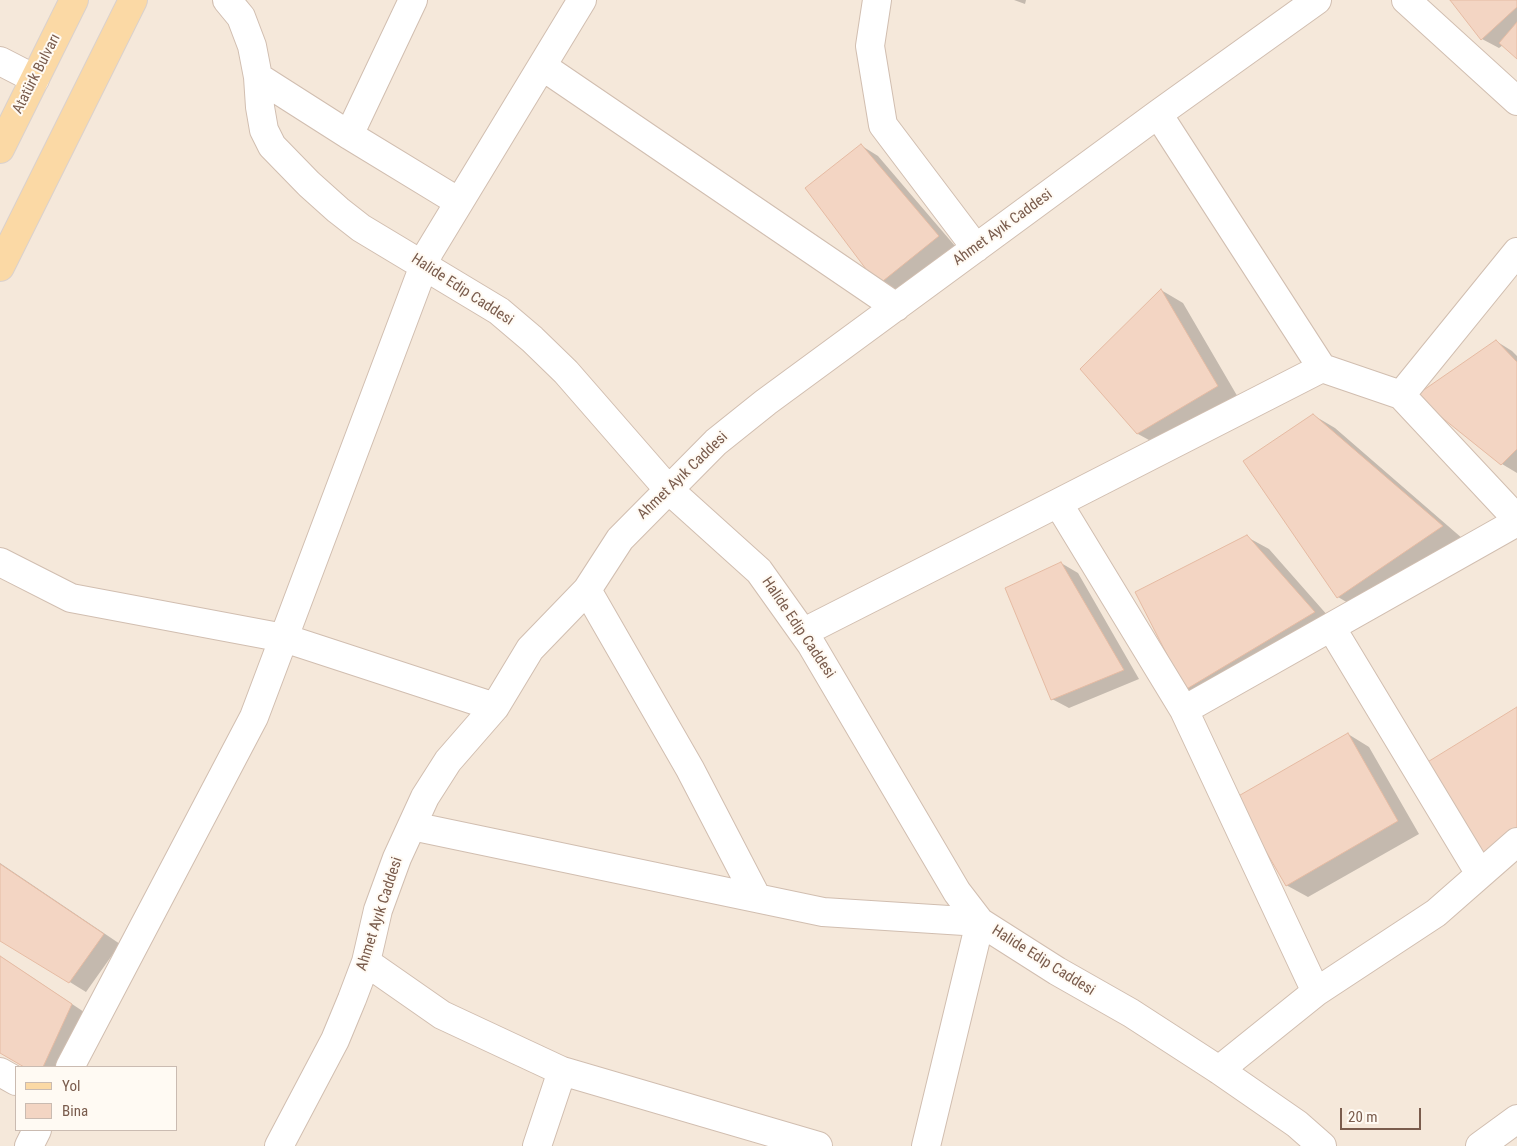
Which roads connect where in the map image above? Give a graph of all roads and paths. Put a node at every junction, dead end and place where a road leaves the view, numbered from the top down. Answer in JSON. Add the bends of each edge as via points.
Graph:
{"nodes":[{"id":1,"x":74,"y":0,"type":"edge"},
{"id":2,"x":133,"y":0,"type":"edge"},
{"id":3,"x":227,"y":0,"type":"edge"},
{"id":4,"x":413,"y":0,"type":"edge"},
{"id":5,"x":582,"y":0,"type":"edge"},
{"id":6,"x":877,"y":0,"type":"edge"},
{"id":7,"x":1406,"y":0,"type":"edge"},
{"id":8,"x":1315,"y":1,"type":"edge"},
{"id":9,"x":0,"y":61,"type":"edge"},
{"id":10,"x":542,"y":66,"type":"junction"},
{"id":11,"x":258,"y":77,"type":"junction"},
{"id":12,"x":35,"y":79,"type":"junction"},
{"id":13,"x":1517,"y":101,"type":"edge"},
{"id":14,"x":1158,"y":114,"type":"junction"},
{"id":15,"x":349,"y":135,"type":"junction"},
{"id":16,"x":0,"y":149,"type":"edge"},
{"id":17,"x":459,"y":202,"type":"junction"},
{"id":18,"x":976,"y":248,"type":"junction"},
{"id":19,"x":1517,"y":252,"type":"edge"},
{"id":20,"x":424,"y":265,"type":"junction"},
{"id":21,"x":0,"y":267,"type":"edge"},
{"id":22,"x":896,"y":307,"type":"junction"},
{"id":23,"x":1322,"y":368,"type":"junction"},
{"id":24,"x":1401,"y":395,"type":"junction"},
{"id":25,"x":668,"y":489,"type":"junction"},
{"id":26,"x":1058,"y":503,"type":"junction"},
{"id":27,"x":1517,"y":521,"type":"edge"},
{"id":28,"x":0,"y":562,"type":"edge"},
{"id":29,"x":587,"y":590,"type":"junction"},
{"id":30,"x":1331,"y":627,"type":"junction"},
{"id":31,"x":804,"y":632,"type":"junction"},
{"id":32,"x":284,"y":638,"type":"junction"},
{"id":33,"x":494,"y":707,"type":"junction"},
{"id":34,"x":1184,"y":710,"type":"junction"},
{"id":35,"x":412,"y":826,"type":"junction"},
{"id":36,"x":1517,"y":842,"type":"edge"},
{"id":37,"x":1480,"y":874,"type":"junction"},
{"id":38,"x":757,"y":898,"type":"junction"},
{"id":39,"x":980,"y":922,"type":"junction"},
{"id":40,"x":366,"y":962,"type":"junction"},
{"id":41,"x":1316,"y":992,"type":"junction"},
{"id":42,"x":71,"y":1066,"type":"edge"},
{"id":43,"x":1220,"y":1070,"type":"junction"},
{"id":44,"x":562,"y":1071,"type":"junction"},
{"id":45,"x":0,"y":1072,"type":"edge"},
{"id":46,"x":15,"y":1080,"type":"edge"},
{"id":47,"x":1517,"y":1120,"type":"edge"},
{"id":48,"x":36,"y":1131,"type":"edge"},
{"id":49,"x":29,"y":1146,"type":"edge"},
{"id":50,"x":279,"y":1146,"type":"edge"},
{"id":51,"x":537,"y":1146,"type":"edge"},
{"id":52,"x":818,"y":1146,"type":"edge"},
{"id":53,"x":926,"y":1146,"type":"edge"},
{"id":54,"x":1322,"y":1146,"type":"edge"},
{"id":55,"x":1480,"y":1146,"type":"edge"}],
"edges":[{"from":1,"to":12,"type":"main road","name":"Atatürk Bulvarı"},
{"from":2,"to":21,"type":"main road"},
{"from":3,"to":11,"type":"street","name":"Halide Edip Caddesi","via":[[241,17],[252,46]]},
{"from":4,"to":15,"type":"street"},
{"from":5,"to":10,"type":"street"},
{"from":6,"to":18,"type":"street","via":[[870,46],[883,125]]},
{"from":7,"to":13,"type":"street"},
{"from":8,"to":14,"type":"street","name":"Ahmet Ayık Caddesi"},
{"from":9,"to":12,"type":"street"},
{"from":10,"to":17,"type":"street"},
{"from":10,"to":22,"type":"street"},
{"from":11,"to":15,"type":"street"},
{"from":11,"to":20,"type":"street","name":"Halide Edip Caddesi","via":[[264,130],[272,146],[360,228]]},
{"from":12,"to":16,"type":"main road","name":"Atatürk Bulvarı"},
{"from":14,"to":18,"type":"street","name":"Ahmet Ayık Caddesi"},
{"from":14,"to":23,"type":"street"},
{"from":15,"to":17,"type":"street"},
{"from":17,"to":20,"type":"street"},
{"from":18,"to":22,"type":"street","name":"Ahmet Ayık Caddesi"},
{"from":19,"to":24,"type":"street"},
{"from":20,"to":25,"type":"street","name":"Halide Edip Caddesi","via":[[499,311],[532,339],[566,372]]},
{"from":20,"to":32,"type":"street"},
{"from":22,"to":25,"type":"street","name":"Ahmet Ayık Caddesi","via":[[723,436]]},
{"from":23,"to":24,"type":"street"},
{"from":23,"to":26,"type":"street"},
{"from":24,"to":27,"type":"street"},
{"from":25,"to":29,"type":"street","name":"Ahmet Ayık Caddesi","via":[[620,539]]},
{"from":25,"to":31,"type":"street","name":"Halide Edip Caddesi","via":[[760,571]]},
{"from":26,"to":31,"type":"street"},
{"from":26,"to":34,"type":"street"},
{"from":27,"to":30,"type":"street"},
{"from":28,"to":32,"type":"street","via":[[71,598]]},
{"from":29,"to":33,"type":"street","name":"Ahmet Ayık Caddesi","via":[[530,650]]},
{"from":29,"to":38,"type":"street","via":[[690,769]]},
{"from":30,"to":34,"type":"street"},
{"from":30,"to":37,"type":"street"},
{"from":31,"to":39,"type":"street","name":"Halide Edip Caddesi","via":[[957,892]]},
{"from":32,"to":33,"type":"street"},
{"from":32,"to":42,"type":"street","via":[[254,717]]},
{"from":33,"to":35,"type":"street","name":"Ahmet Ayık Caddesi","via":[[448,761],[425,797]]},
{"from":34,"to":41,"type":"street"},
{"from":35,"to":38,"type":"street"},
{"from":35,"to":40,"type":"street","name":"Ahmet Ayık Caddesi","via":[[378,910]]},
{"from":36,"to":37,"type":"street"},
{"from":37,"to":41,"type":"street","via":[[1436,913]]},
{"from":38,"to":39,"type":"street","via":[[823,912]]},
{"from":39,"to":43,"type":"street","name":"Halide Edip Caddesi"},
{"from":39,"to":53,"type":"street"},
{"from":40,"to":44,"type":"street","via":[[442,1016]]},
{"from":40,"to":50,"type":"street","name":"Ahmet Ayık Caddesi","via":[[335,1040]]},
{"from":41,"to":43,"type":"street"},
{"from":43,"to":54,"type":"street","name":"Halide Edip Caddesi","via":[[1297,1124]]},
{"from":44,"to":51,"type":"street"},
{"from":44,"to":52,"type":"street"},
{"from":45,"to":46,"type":"street"},
{"from":47,"to":55,"type":"street"},
{"from":48,"to":49,"type":"street"}]}
